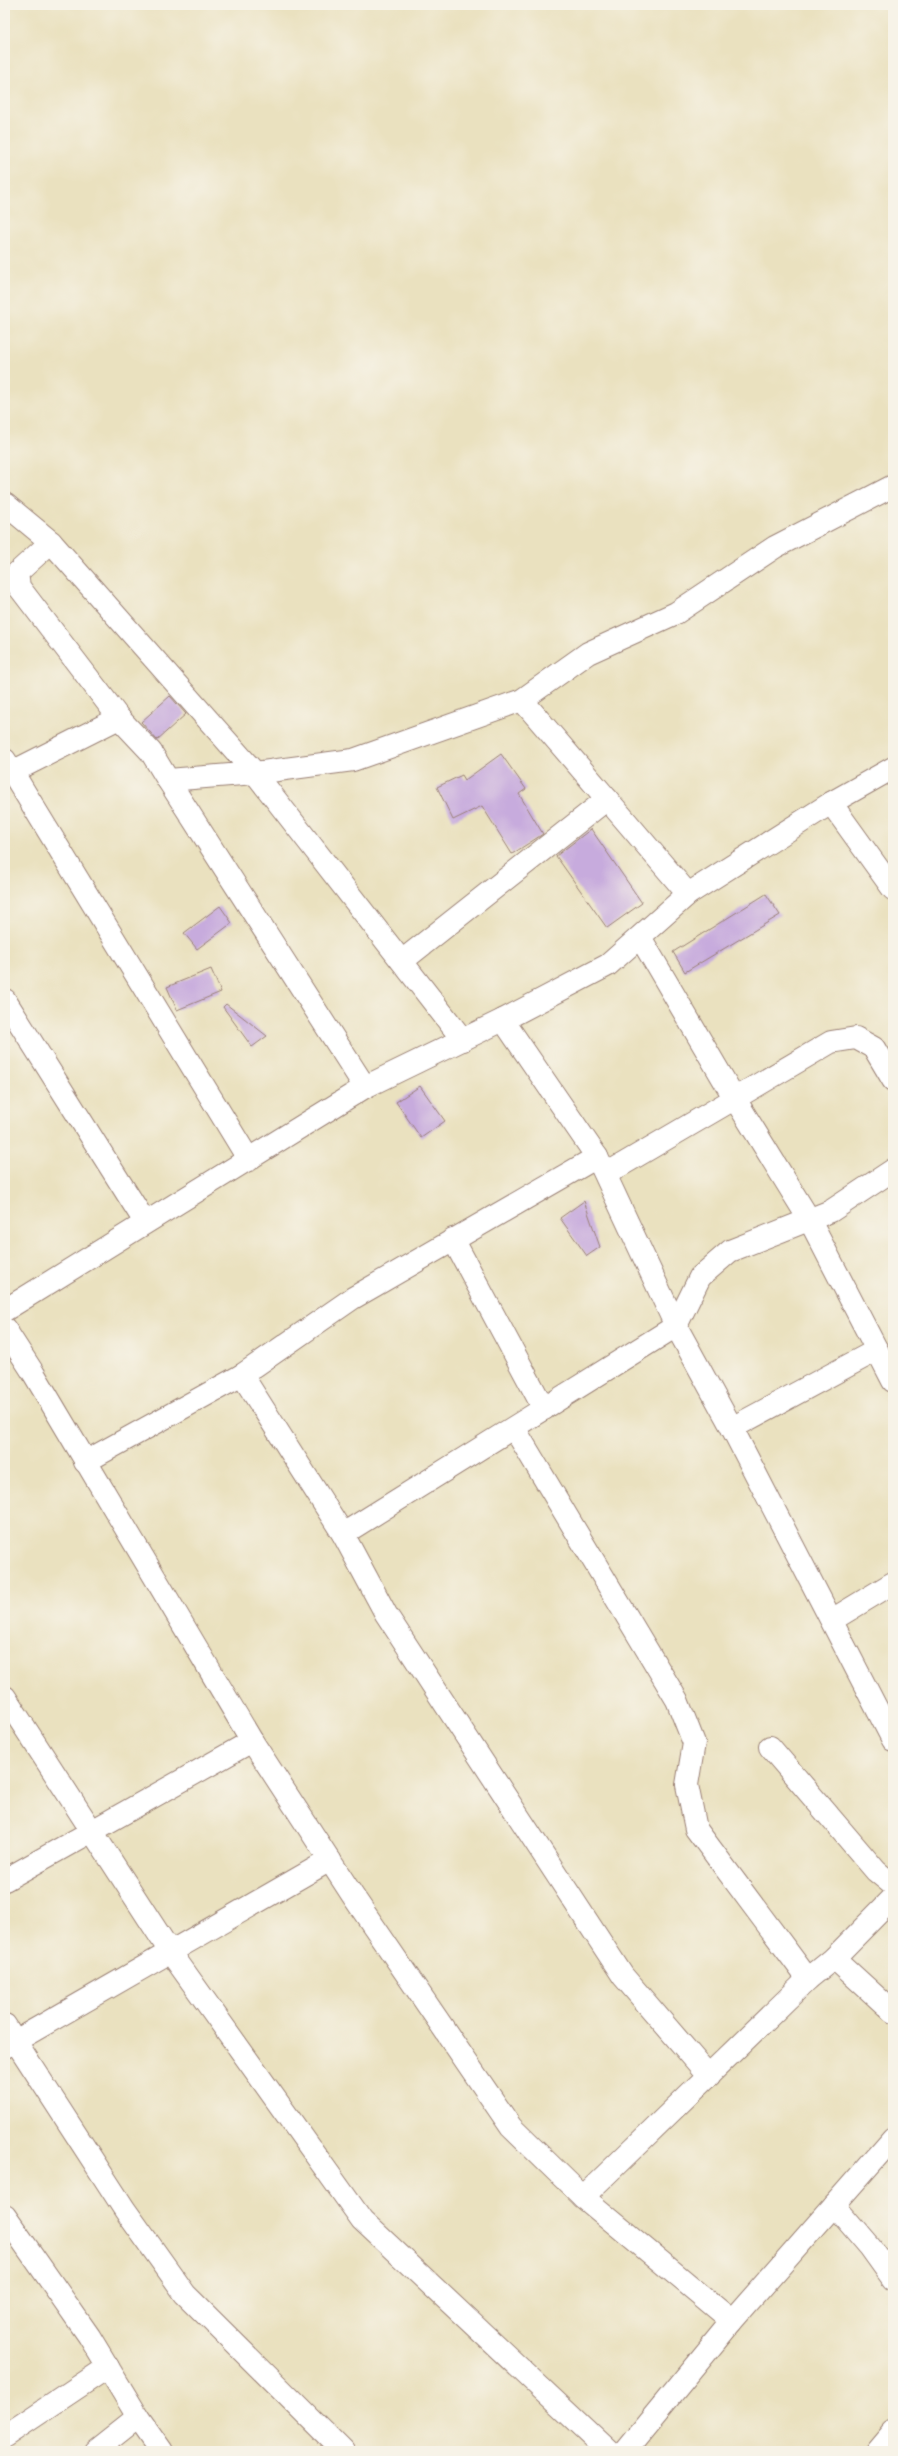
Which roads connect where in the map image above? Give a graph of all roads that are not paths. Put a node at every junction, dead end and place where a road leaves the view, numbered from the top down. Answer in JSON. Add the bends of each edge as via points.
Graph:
{"nodes":[{"id":1,"x":893,"y":486,"type":"edge"},
{"id":2,"x":5,"y":504,"type":"edge"},
{"id":3,"x":51,"y":542,"type":"junction"},
{"id":4,"x":522,"y":700,"type":"junction"},
{"id":5,"x":119,"y":718,"type":"junction"},
{"id":6,"x":8,"y":766,"type":"edge"},
{"id":7,"x":893,"y":768,"type":"edge"},
{"id":8,"x":255,"y":773,"type":"junction"},
{"id":9,"x":168,"y":780,"type":"junction"},
{"id":10,"x":607,"y":798,"type":"junction"},
{"id":11,"x":831,"y":803,"type":"junction"},
{"id":12,"x":893,"y":889,"type":"edge"},
{"id":13,"x":688,"y":894,"type":"junction"},
{"id":14,"x":640,"y":937,"type":"junction"},
{"id":15,"x":402,"y":961,"type":"junction"},
{"id":16,"x":5,"y":1000,"type":"edge"},
{"id":17,"x":503,"y":1020,"type":"junction"},
{"id":18,"x":463,"y":1040,"type":"junction"},
{"id":19,"x":893,"y":1080,"type":"edge"},
{"id":20,"x":365,"y":1087,"type":"junction"},
{"id":21,"x":735,"y":1099,"type":"junction"},
{"id":22,"x":249,"y":1160,"type":"junction"},
{"id":23,"x":601,"y":1165,"type":"junction"},
{"id":24,"x":893,"y":1170,"type":"edge"},
{"id":25,"x":810,"y":1219,"type":"junction"},
{"id":26,"x":146,"y":1222,"type":"junction"},
{"id":27,"x":453,"y":1239,"type":"junction"},
{"id":28,"x":5,"y":1310,"type":"edge"},
{"id":29,"x":676,"y":1326,"type":"junction"},
{"id":30,"x":5,"y":1329,"type":"edge"},
{"id":31,"x":877,"y":1350,"type":"junction"},
{"id":32,"x":242,"y":1375,"type":"junction"},
{"id":33,"x":893,"y":1381,"type":"edge"},
{"id":34,"x":544,"y":1409,"type":"junction"},
{"id":35,"x":514,"y":1428,"type":"junction"},
{"id":36,"x":732,"y":1428,"type":"junction"},
{"id":37,"x":85,"y":1462,"type":"junction"},
{"id":38,"x":343,"y":1534,"type":"junction"},
{"id":39,"x":893,"y":1583,"type":"edge"},
{"id":40,"x":832,"y":1620,"type":"junction"},
{"id":41,"x":5,"y":1697,"type":"edge"},
{"id":42,"x":893,"y":1740,"type":"edge"},
{"id":43,"x":252,"y":1741,"type":"junction"},
{"id":44,"x":770,"y":1747,"type":"dead end"},
{"id":45,"x":91,"y":1830,"type":"junction"},
{"id":46,"x":330,"y":1860,"type":"junction"},
{"id":47,"x":5,"y":1880,"type":"edge"},
{"id":48,"x":893,"y":1885,"type":"edge"},
{"id":49,"x":893,"y":1898,"type":"edge"},
{"id":50,"x":171,"y":1953,"type":"junction"},
{"id":51,"x":834,"y":1958,"type":"junction"},
{"id":52,"x":808,"y":1979,"type":"junction"},
{"id":53,"x":893,"y":2012,"type":"edge"},
{"id":54,"x":9,"y":2038,"type":"edge"},
{"id":55,"x":708,"y":2076,"type":"junction"},
{"id":56,"x":893,"y":2138,"type":"edge"},
{"id":57,"x":583,"y":2197,"type":"junction"},
{"id":58,"x":834,"y":2205,"type":"junction"},
{"id":59,"x":5,"y":2216,"type":"edge"},
{"id":60,"x":12,"y":2241,"type":"edge"},
{"id":61,"x":893,"y":2279,"type":"edge"},
{"id":62,"x":732,"y":2321,"type":"junction"},
{"id":63,"x":108,"y":2367,"type":"junction"},
{"id":64,"x":138,"y":2417,"type":"junction"},
{"id":65,"x":893,"y":2432,"type":"edge"},
{"id":66,"x":5,"y":2436,"type":"edge"},
{"id":67,"x":95,"y":2451,"type":"edge"},
{"id":68,"x":162,"y":2451,"type":"edge"},
{"id":69,"x":343,"y":2451,"type":"edge"},
{"id":70,"x":608,"y":2451,"type":"edge"},
{"id":71,"x":625,"y":2451,"type":"edge"},
{"id":72,"x":876,"y":2451,"type":"edge"}],
"edges":[{"from":1,"to":4,"type":"street","via":[[775,547],[676,613],[588,653]]},
{"from":2,"to":3,"type":"street"},
{"from":3,"to":5,"type":"street","via":[[17,574],[19,587]]},
{"from":3,"to":8,"type":"street"},
{"from":4,"to":8,"type":"street","via":[[352,760]]},
{"from":4,"to":10,"type":"street"},
{"from":5,"to":6,"type":"street"},
{"from":5,"to":9,"type":"street","via":[[151,752]]},
{"from":6,"to":22,"type":"street"},
{"from":7,"to":11,"type":"street"},
{"from":8,"to":9,"type":"street"},
{"from":8,"to":15,"type":"street"},
{"from":9,"to":20,"type":"street"},
{"from":10,"to":13,"type":"street"},
{"from":10,"to":15,"type":"street"},
{"from":11,"to":12,"type":"street"},
{"from":11,"to":13,"type":"street"},
{"from":13,"to":14,"type":"street"},
{"from":14,"to":17,"type":"street","via":[[608,965]]},
{"from":14,"to":21,"type":"street"},
{"from":15,"to":18,"type":"street"},
{"from":16,"to":26,"type":"street"},
{"from":17,"to":18,"type":"street"},
{"from":17,"to":23,"type":"street"},
{"from":18,"to":20,"type":"street"},
{"from":19,"to":21,"type":"street","via":[[874,1048],[856,1038],[831,1042]]},
{"from":20,"to":22,"type":"street"},
{"from":21,"to":23,"type":"street"},
{"from":21,"to":25,"type":"street"},
{"from":22,"to":26,"type":"street"},
{"from":23,"to":27,"type":"street"},
{"from":23,"to":29,"type":"street"},
{"from":24,"to":25,"type":"street","via":[[831,1211]]},
{"from":25,"to":29,"type":"street","via":[[730,1251],[700,1278]]},
{"from":25,"to":31,"type":"street"},
{"from":26,"to":28,"type":"street"},
{"from":27,"to":32,"type":"street","via":[[353,1298]]},
{"from":27,"to":34,"type":"street"},
{"from":29,"to":34,"type":"street"},
{"from":29,"to":36,"type":"street"},
{"from":30,"to":37,"type":"street"},
{"from":31,"to":33,"type":"street"},
{"from":31,"to":36,"type":"street"},
{"from":32,"to":37,"type":"street"},
{"from":32,"to":38,"type":"street"},
{"from":34,"to":35,"type":"street"},
{"from":35,"to":38,"type":"street"},
{"from":35,"to":52,"type":"street","via":[[677,1700],[694,1743],[687,1785],[696,1829]]},
{"from":36,"to":40,"type":"street"},
{"from":37,"to":43,"type":"street"},
{"from":38,"to":55,"type":"street","via":[[386,1614],[623,1976]]},
{"from":39,"to":40,"type":"street"},
{"from":40,"to":42,"type":"street"},
{"from":41,"to":45,"type":"street"},
{"from":43,"to":45,"type":"street"},
{"from":43,"to":46,"type":"street"},
{"from":44,"to":48,"type":"street","via":[[876,1871]]},
{"from":45,"to":47,"type":"street"},
{"from":45,"to":50,"type":"street"},
{"from":46,"to":50,"type":"street"},
{"from":46,"to":57,"type":"street","via":[[511,2127]]},
{"from":49,"to":51,"type":"street"},
{"from":50,"to":54,"type":"street"},
{"from":50,"to":70,"type":"street","via":[[362,2220]]},
{"from":51,"to":52,"type":"street"},
{"from":51,"to":53,"type":"street"},
{"from":52,"to":55,"type":"street"},
{"from":54,"to":69,"type":"street","via":[[185,2294]]},
{"from":55,"to":57,"type":"street"},
{"from":56,"to":58,"type":"street"},
{"from":57,"to":62,"type":"street"},
{"from":58,"to":61,"type":"street"},
{"from":58,"to":62,"type":"street"},
{"from":59,"to":60,"type":"street"},
{"from":60,"to":63,"type":"street"},
{"from":62,"to":71,"type":"street"},
{"from":63,"to":64,"type":"street"},
{"from":63,"to":66,"type":"street"},
{"from":64,"to":67,"type":"street"},
{"from":64,"to":68,"type":"street"},
{"from":65,"to":72,"type":"street"}]}
